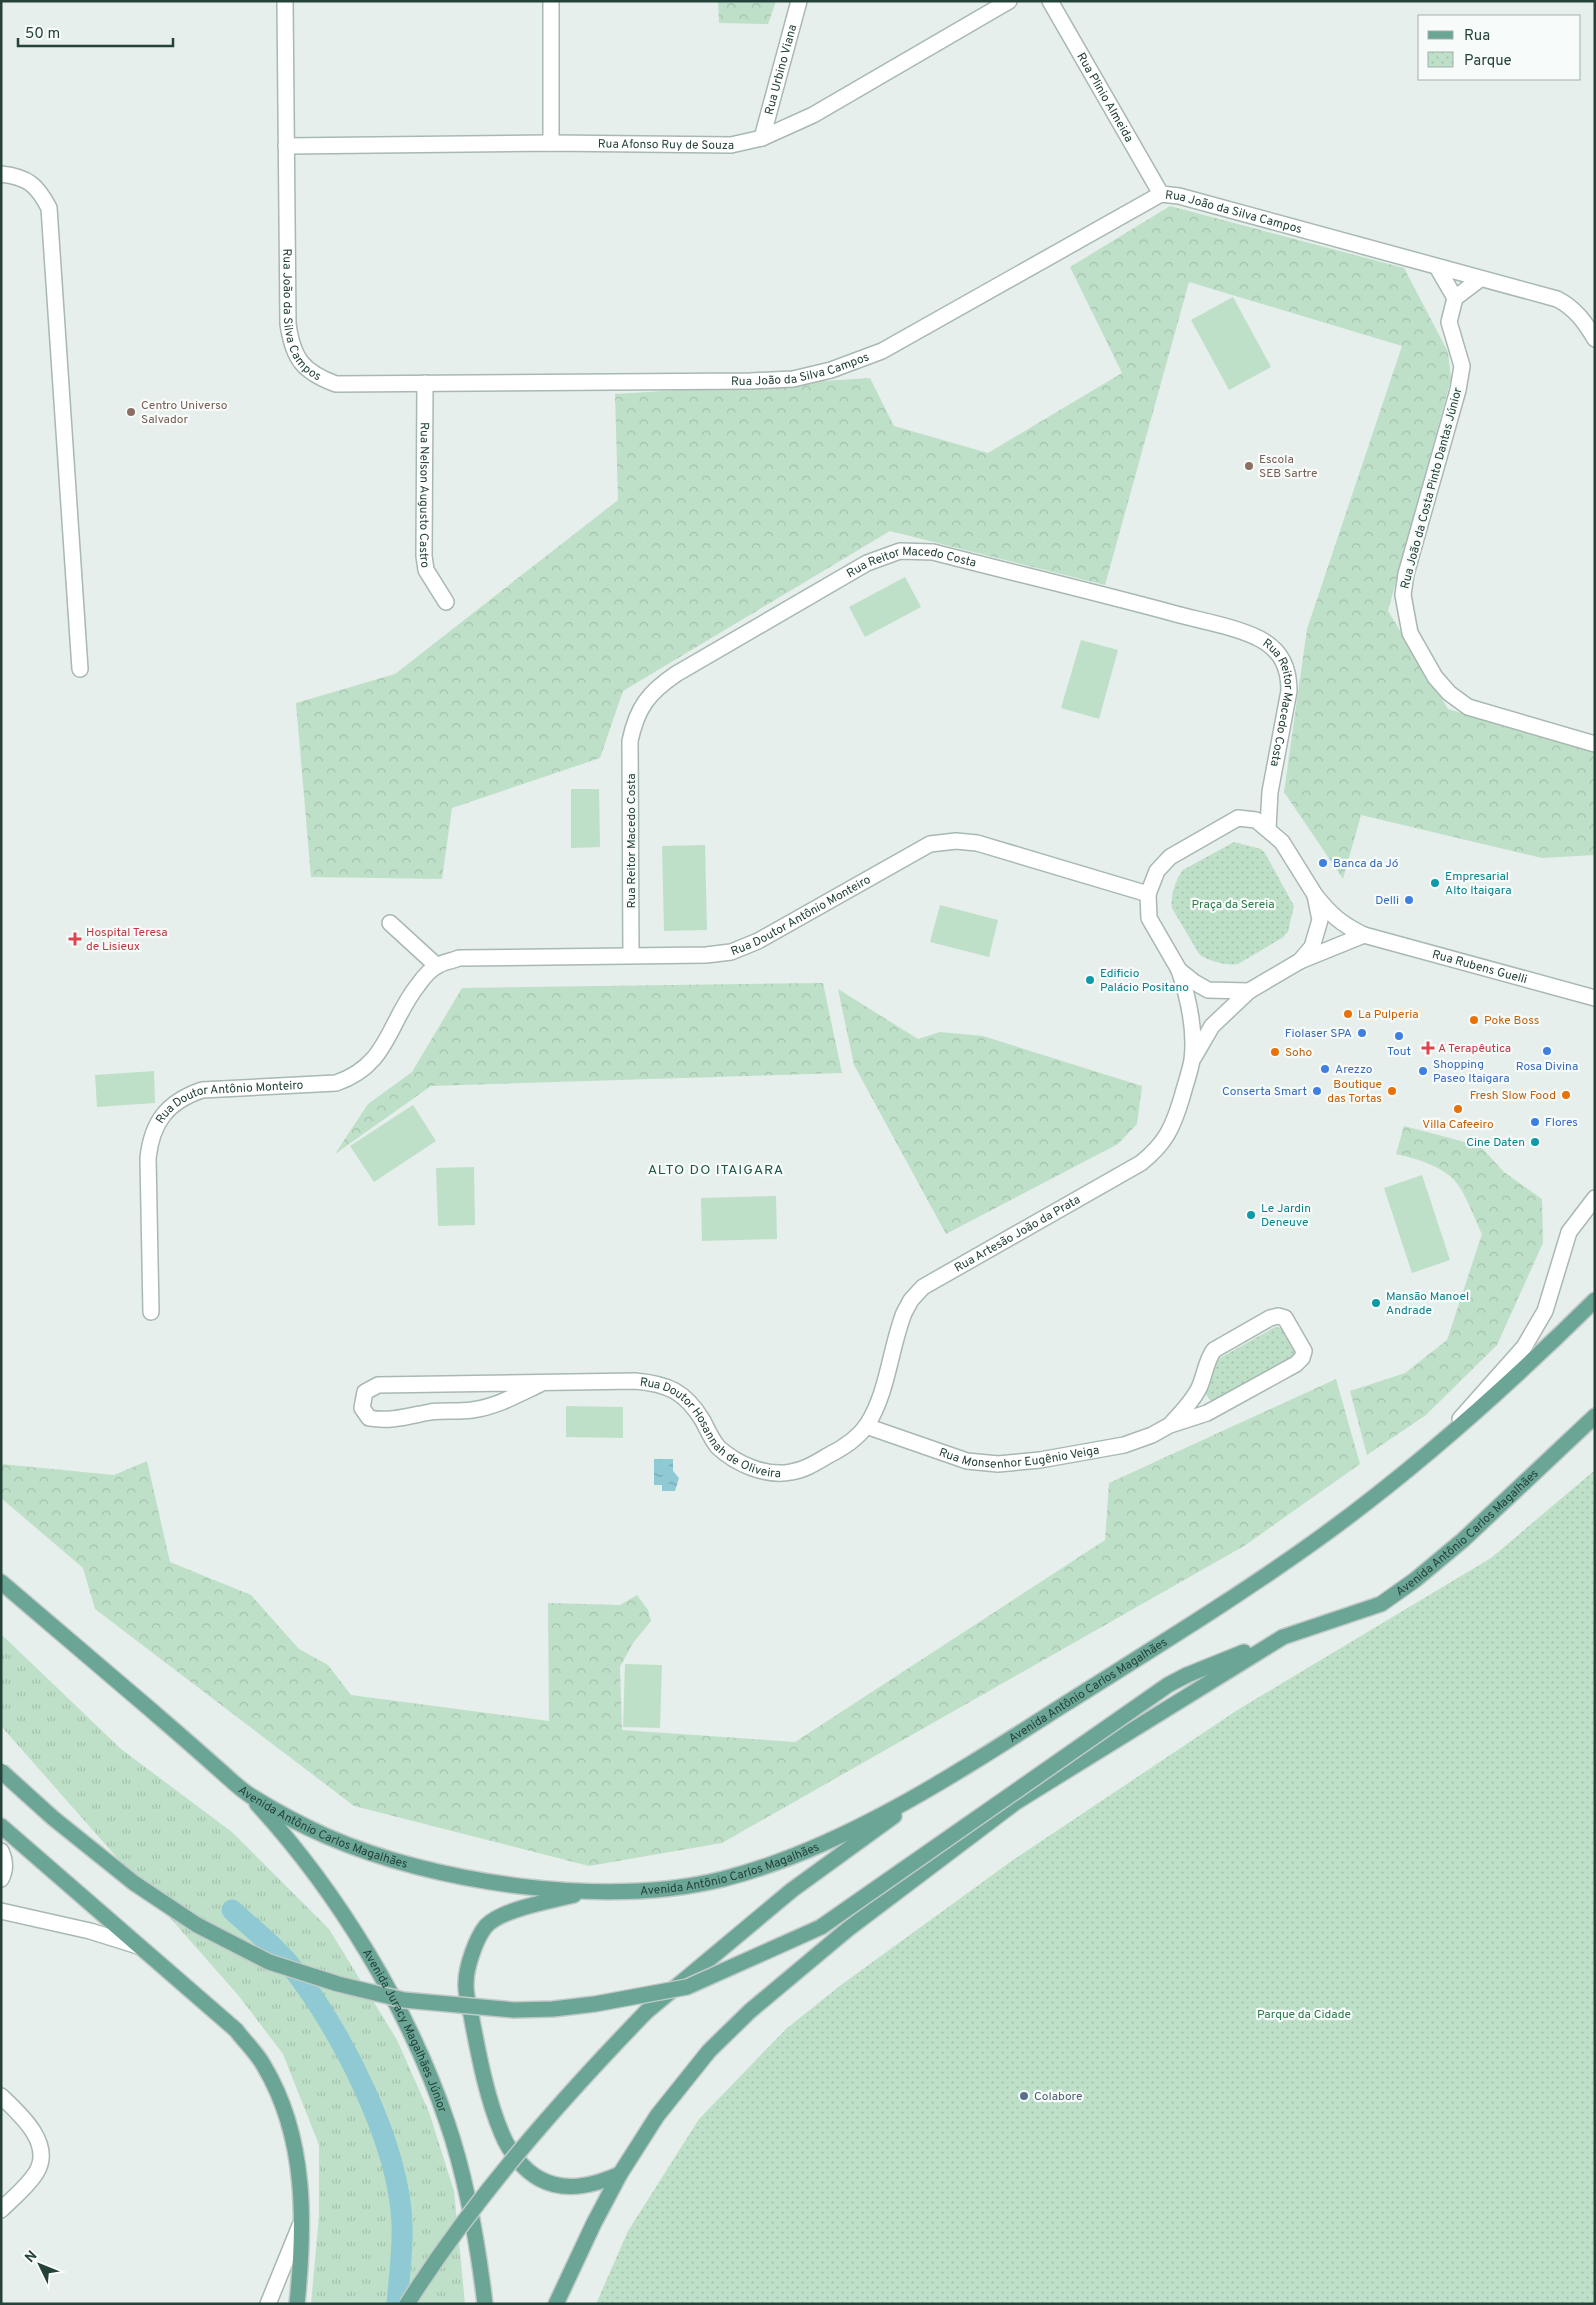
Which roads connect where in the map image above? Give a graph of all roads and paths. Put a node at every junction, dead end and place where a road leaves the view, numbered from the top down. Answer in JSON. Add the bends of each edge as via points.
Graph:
{"nodes":[{"id":1,"x":285,"y":1,"type":"edge"},
{"id":2,"x":551,"y":1,"type":"edge"},
{"id":3,"x":799,"y":1,"type":"edge"},
{"id":4,"x":1009,"y":1,"type":"edge"},
{"id":5,"x":1050,"y":1,"type":"edge"},
{"id":6,"x":762,"y":138,"type":"junction"},
{"id":7,"x":551,"y":143,"type":"junction"},
{"id":8,"x":286,"y":146,"type":"junction"},
{"id":9,"x":1,"y":174,"type":"edge"},
{"id":10,"x":1161,"y":194,"type":"junction"},
{"id":11,"x":1437,"y":267,"type":"junction"},
{"id":12,"x":1480,"y":278,"type":"junction"},
{"id":13,"x":1454,"y":298,"type":"junction"},
{"id":14,"x":1595,"y":339,"type":"edge"},
{"id":15,"x":425,"y":383,"type":"junction"},
{"id":16,"x":446,"y":602,"type":"dead end"},
{"id":17,"x":80,"y":669,"type":"dead end"},
{"id":18,"x":1595,"y":744,"type":"edge"},
{"id":19,"x":1268,"y":828,"type":"junction"},
{"id":20,"x":1148,"y":894,"type":"junction"},
{"id":21,"x":1315,"y":895,"type":"junction"},
{"id":22,"x":390,"y":923,"type":"dead end"},
{"id":23,"x":1364,"y":935,"type":"junction"},
{"id":24,"x":631,"y":955,"type":"junction"},
{"id":25,"x":1300,"y":961,"type":"junction"},
{"id":26,"x":437,"y":966,"type":"junction"},
{"id":27,"x":1179,"y":970,"type":"junction"},
{"id":28,"x":1249,"y":991,"type":"junction"},
{"id":29,"x":1595,"y":998,"type":"edge"},
{"id":30,"x":1192,"y":1060,"type":"junction"},
{"id":31,"x":1595,"y":1198,"type":"edge"},
{"id":32,"x":1595,"y":1300,"type":"edge"},
{"id":33,"x":150,"y":1312,"type":"dead end"},
{"id":34,"x":540,"y":1384,"type":"junction"},
{"id":35,"x":1595,"y":1416,"type":"edge"},
{"id":36,"x":1170,"y":1424,"type":"junction"},
{"id":37,"x":866,"y":1426,"type":"junction"},
{"id":38,"x":1434,"y":1448,"type":"junction"},
{"id":39,"x":1,"y":1582,"type":"edge"},
{"id":40,"x":1283,"y":1637,"type":"junction"},
{"id":41,"x":1,"y":1771,"type":"edge"},
{"id":42,"x":934,"y":1787,"type":"junction"},
{"id":43,"x":248,"y":1794,"type":"junction"},
{"id":44,"x":1,"y":1826,"type":"edge"},
{"id":45,"x":1,"y":1851,"type":"edge"},
{"id":46,"x":1,"y":1879,"type":"edge"},
{"id":47,"x":588,"y":1891,"type":"junction"},
{"id":48,"x":1,"y":1911,"type":"edge"},
{"id":49,"x":138,"y":1946,"type":"junction"},
{"id":50,"x":1,"y":2096,"type":"edge"},
{"id":51,"x":620,"y":2174,"type":"junction"},
{"id":52,"x":1,"y":2210,"type":"edge"},
{"id":53,"x":303,"y":2217,"type":"junction"},
{"id":54,"x":268,"y":2304,"type":"edge"},
{"id":55,"x":297,"y":2304,"type":"edge"},
{"id":56,"x":407,"y":2304,"type":"edge"},
{"id":57,"x":485,"y":2304,"type":"edge"},
{"id":58,"x":556,"y":2304,"type":"edge"}],
"edges":[{"from":1,"to":8,"type":"street","name":"Rua João da Silva Campos"},
{"from":2,"to":7,"type":"street"},
{"from":3,"to":6,"type":"street","name":"Rua Urbino Viana"},
{"from":4,"to":6,"type":"street","name":"Rua Afonso Ruy de Souza","via":[[813,115]]},
{"from":5,"to":10,"type":"street","name":"Rua Plinio Almeida"},
{"from":6,"to":7,"type":"street","name":"Rua Afonso Ruy de Souza","via":[[731,145]]},
{"from":7,"to":8,"type":"street","name":"Rua Afonso Ruy de Souza"},
{"from":8,"to":15,"type":"street","name":"Rua João da Silva Campos","via":[[291,346],[301,363],[317,377],[336,384]]},
{"from":9,"to":17,"type":"street","via":[[27,179],[41,192],[49,208]]},
{"from":10,"to":11,"type":"street","name":"Rua João da Silva Campos","via":[[1179,196]]},
{"from":10,"to":15,"type":"street","name":"Rua João da Silva Campos","via":[[882,351],[831,370],[792,379],[750,381]]},
{"from":11,"to":12,"type":"street","name":"Rua João da Silva Campos"},
{"from":11,"to":13,"type":"street"},
{"from":12,"to":13,"type":"street"},
{"from":12,"to":14,"type":"street","name":"Rua João da Silva Campos","via":[[1564,302],[1580,316]]},
{"from":13,"to":18,"type":"street","name":"Rua João da Costa Pinto Dantas Júnior","via":[[1449,322],[1462,366],[1406,574],[1403,595],[1410,633],[1435,677],[1468,707]]},
{"from":15,"to":16,"type":"street","name":"Rua Nelson Augusto Castro","via":[[424,556],[429,576]]},
{"from":19,"to":20,"type":"street","via":[[1256,820],[1238,818],[1170,857],[1158,871]]},
{"from":19,"to":21,"type":"street","via":[[1282,842]]},
{"from":19,"to":24,"type":"street","name":"Rua Reitor Macedo Costa","via":[[1270,792],[1290,683],[1284,659],[1266,644],[1243,633],[933,552],[900,551],[867,563],[676,674],[642,704],[630,741]]},
{"from":20,"to":24,"type":"street","name":"Rua Doutor Antônio Monteiro","via":[[977,843],[930,844],[784,927],[731,952],[706,956]]},
{"from":20,"to":27,"type":"street","via":[[1150,918]]},
{"from":21,"to":23,"type":"street","name":"Rua Rubens Guelli","via":[[1330,915]]},
{"from":21,"to":25,"type":"street","via":[[1320,920],[1312,947]]},
{"from":22,"to":26,"type":"street"},
{"from":23,"to":25,"type":"street"},
{"from":23,"to":29,"type":"street","name":"Rua Rubens Guelli"},
{"from":24,"to":26,"type":"street","name":"Rua Doutor Antônio Monteiro","via":[[459,958]]},
{"from":25,"to":28,"type":"street"},
{"from":26,"to":33,"type":"street","name":"Rua Doutor Antônio Monteiro","via":[[424,976],[411,994],[374,1059],[353,1078],[336,1083],[202,1090],[187,1095],[170,1107],[150,1138],[148,1158]]},
{"from":27,"to":28,"type":"street","via":[[1208,990]]},
{"from":27,"to":30,"type":"street","name":"Rua Artesão João da Prata","via":[[1193,1038]]},
{"from":28,"to":30,"type":"street","name":"Rua Artesão João da Prata","via":[[1212,1026]]},
{"from":30,"to":37,"type":"street","name":"Rua Artesão João da Prata","via":[[1176,1119],[1156,1151],[1141,1163],[923,1287],[904,1313],[881,1391]]},
{"from":31,"to":38,"type":"street","name":"Avenida Antônio Carlos Magalhães","via":[[1568,1232],[1545,1311],[1524,1347]]},
{"from":32,"to":38,"type":"main road","name":"Avenida Antônio Carlos Magalhães","via":[[1533,1362]]},
{"from":34,"to":34,"type":"street","name":"Rua Doutor Hosannah de Oliveira","via":[[378,1385],[365,1392],[362,1408],[369,1418],[376,1419],[473,1410],[494,1405]]},
{"from":34,"to":37,"type":"street","name":"Rua Doutor Hosannah de Oliveira","via":[[635,1381],[668,1387],[693,1404],[716,1445],[729,1456],[772,1473],[808,1468],[842,1448]]},
{"from":35,"to":40,"type":"main road","name":"Avenida Antônio Carlos Magalhães","via":[[1463,1540],[1415,1580],[1381,1604]]},
{"from":36,"to":36,"type":"street","name":"Rua Monsenhor Eugênio Veiga","via":[[1197,1418],[1296,1364],[1304,1351],[1286,1318],[1270,1318],[1214,1350],[1208,1358],[1198,1389]]},
{"from":36,"to":37,"type":"street","name":"Rua Monsenhor Eugênio Veiga","via":[[1152,1435],[1124,1445],[998,1464],[968,1461]]},
{"from":38,"to":42,"type":"main road","name":"Avenida Antônio Carlos Magalhães","via":[[1362,1506],[1253,1585]]},
{"from":39,"to":43,"type":"main road","name":"Avenida Antônio Carlos Magalhães"},
{"from":40,"to":41,"type":"main road","bridge":true,"via":[[1168,1685],[821,1926],[687,1987],[552,2009],[514,2010],[404,2000],[269,1962],[198,1925],[134,1883]]},
{"from":40,"to":51,"type":"main road","name":"Avenida Antônio Carlos Magalhães","via":[[1016,1802],[848,1929],[750,2011],[709,2051],[658,2116]]},
{"from":42,"to":47,"type":"main road","name":"Avenida Antônio Carlos Magalhães","via":[[837,1836],[773,1863],[720,1880],[657,1889]]},
{"from":42,"to":56,"type":"main road","bridge":true,"via":[[792,1890],[646,2012],[578,2082],[525,2144],[484,2195]]},
{"from":43,"to":47,"type":"main road","name":"Avenida Antônio Carlos Magalhães","via":[[328,1837],[430,1871],[483,1881]]},
{"from":43,"to":57,"type":"main road","name":"Avenida Juracy Magalhães Júnior","via":[[306,1862],[336,1906],[398,2008],[427,2067],[448,2123],[461,2174]]},
{"from":44,"to":49,"type":"main road"},
{"from":45,"to":46,"type":"street","via":[[4,1860]]},
{"from":47,"to":51,"type":"main road","via":[[506,1913],[493,1920],[485,1928],[471,1957],[466,1985],[481,2067],[502,2134],[525,2169],[541,2180],[570,2188]]},
{"from":48,"to":49,"type":"street","via":[[71,1926]]},
{"from":49,"to":53,"type":"main road","via":[[236,2030],[264,2065],[282,2104],[292,2137]]},
{"from":50,"to":52,"type":"street","via":[[29,2124],[39,2140],[41,2159],[36,2172]]},
{"from":51,"to":58,"type":"main road","name":"Avenida Antônio Carlos Magalhães"},
{"from":53,"to":54,"type":"street"},
{"from":53,"to":55,"type":"main road"}]}
